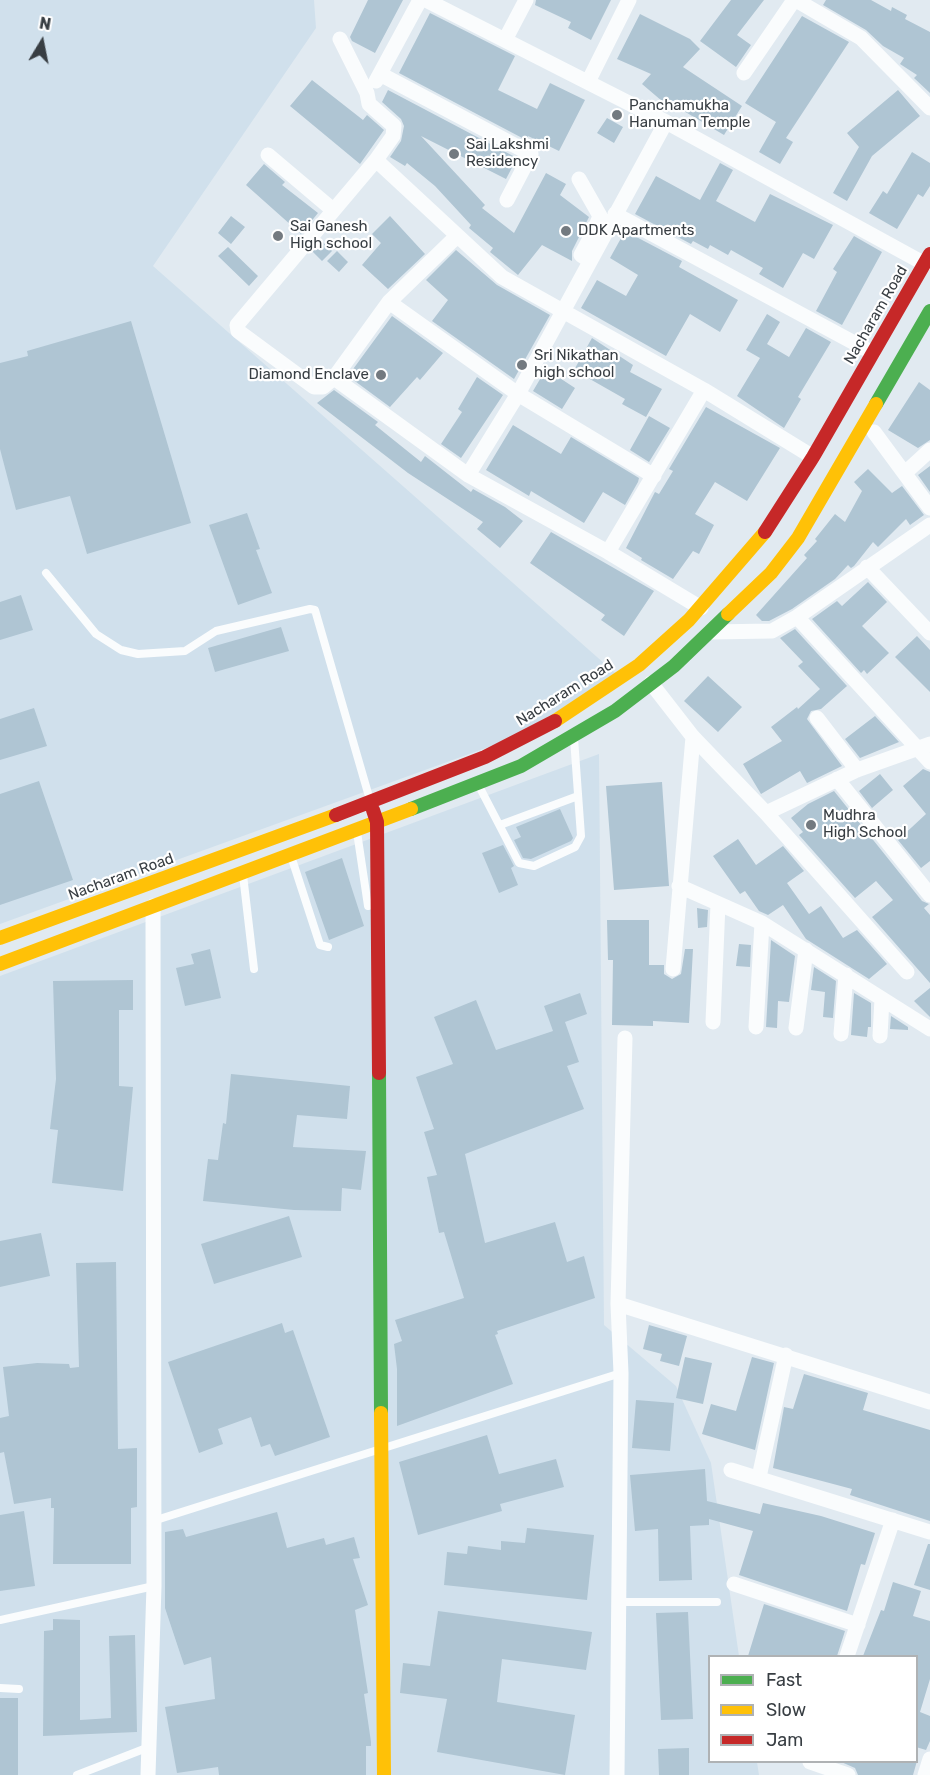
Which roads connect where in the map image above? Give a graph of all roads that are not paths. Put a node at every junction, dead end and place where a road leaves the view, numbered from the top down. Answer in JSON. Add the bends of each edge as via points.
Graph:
{"nodes":[{"id":1,"x":420,"y":0,"type":"edge"},
{"id":2,"x":426,"y":0,"type":"edge"},
{"id":3,"x":526,"y":0,"type":"edge"},
{"id":4,"x":629,"y":0,"type":"edge"},
{"id":5,"x":795,"y":0,"type":"edge"},
{"id":6,"x":340,"y":39,"type":"dead end"},
{"id":7,"x":505,"y":40,"type":"junction"},
{"id":8,"x":744,"y":73,"type":"dead end"},
{"id":9,"x":380,"y":74,"type":"junction"},
{"id":10,"x":588,"y":82,"type":"junction"},
{"id":11,"x":368,"y":93,"type":"junction"},
{"id":12,"x":930,"y":108,"type":"edge"},
{"id":13,"x":666,"y":122,"type":"junction"},
{"id":14,"x":268,"y":155,"type":"dead end"},
{"id":15,"x":376,"y":160,"type":"junction"},
{"id":16,"x":579,"y":178,"type":"dead end"},
{"id":17,"x":507,"y":200,"type":"dead end"},
{"id":18,"x":333,"y":210,"type":"junction"},
{"id":19,"x":615,"y":214,"type":"junction"},
{"id":20,"x":598,"y":235,"type":"junction"},
{"id":21,"x":457,"y":236,"type":"junction"},
{"id":22,"x":927,"y":259,"type":"edge"},
{"id":23,"x":390,"y":302,"type":"junction"},
{"id":24,"x":930,"y":311,"type":"edge"},
{"id":25,"x":563,"y":312,"type":"junction"},
{"id":26,"x":873,"y":353,"type":"junction"},
{"id":27,"x":334,"y":378,"type":"junction"},
{"id":28,"x":704,"y":390,"type":"junction"},
{"id":29,"x":518,"y":394,"type":"junction"},
{"id":30,"x":874,"y":432,"type":"dead end"},
{"id":31,"x":930,"y":450,"type":"edge"},
{"id":32,"x":813,"y":457,"type":"junction"},
{"id":33,"x":906,"y":472,"type":"junction"},
{"id":34,"x":468,"y":475,"type":"junction"},
{"id":35,"x":654,"y":476,"type":"junction"},
{"id":36,"x":930,"y":508,"type":"edge"},
{"id":37,"x":930,"y":525,"type":"edge"},
{"id":38,"x":608,"y":552,"type":"junction"},
{"id":39,"x":867,"y":567,"type":"junction"},
{"id":40,"x":46,"y":573,"type":"dead end"},
{"id":41,"x":701,"y":608,"type":"junction"},
{"id":42,"x":797,"y":616,"type":"junction"},
{"id":43,"x":710,"y":632,"type":"junction"},
{"id":44,"x":930,"y":633,"type":"edge"},
{"id":45,"x":651,"y":683,"type":"junction"},
{"id":46,"x":817,"y":718,"type":"dead end"},
{"id":47,"x":574,"y":736,"type":"junction"},
{"id":48,"x":693,"y":737,"type":"junction"},
{"id":49,"x":923,"y":747,"type":"edge"},
{"id":50,"x":930,"y":762,"type":"edge"},
{"id":51,"x":857,"y":770,"type":"junction"},
{"id":52,"x":837,"y":779,"type":"junction"},
{"id":53,"x":478,"y":784,"type":"junction"},
{"id":54,"x":578,"y":796,"type":"junction"},
{"id":55,"x":370,"y":800,"type":"junction"},
{"id":56,"x":766,"y":813,"type":"junction"},
{"id":57,"x":377,"y":822,"type":"junction"},
{"id":58,"x":500,"y":825,"type":"junction"},
{"id":59,"x":356,"y":830,"type":"junction"},
{"id":60,"x":291,"y":856,"type":"junction"},
{"id":61,"x":243,"y":873,"type":"junction"},
{"id":62,"x":679,"y":886,"type":"junction"},
{"id":63,"x":930,"y":895,"type":"edge"},
{"id":64,"x":718,"y":903,"type":"junction"},
{"id":65,"x":153,"y":906,"type":"junction"},
{"id":66,"x":762,"y":923,"type":"junction"},
{"id":67,"x":368,"y":930,"type":"dead end"},
{"id":68,"x":0,"y":938,"type":"edge"},
{"id":69,"x":328,"y":947,"type":"dead end"},
{"id":70,"x":807,"y":950,"type":"junction"},
{"id":71,"x":0,"y":964,"type":"edge"},
{"id":72,"x":254,"y":969,"type":"dead end"},
{"id":73,"x":673,"y":969,"type":"dead end"},
{"id":74,"x":907,"y":972,"type":"dead end"},
{"id":75,"x":846,"y":975,"type":"junction"},
{"id":76,"x":882,"y":999,"type":"junction"},
{"id":77,"x":713,"y":1022,"type":"dead end"},
{"id":78,"x":756,"y":1027,"type":"dead end"},
{"id":79,"x":796,"y":1028,"type":"dead end"},
{"id":80,"x":930,"y":1029,"type":"edge"},
{"id":81,"x":841,"y":1034,"type":"dead end"},
{"id":82,"x":880,"y":1036,"type":"dead end"},
{"id":83,"x":625,"y":1038,"type":"dead end"},
{"id":84,"x":618,"y":1304,"type":"junction"},
{"id":85,"x":786,"y":1355,"type":"junction"},
{"id":86,"x":621,"y":1373,"type":"junction"},
{"id":87,"x":930,"y":1402,"type":"edge"},
{"id":88,"x":382,"y":1448,"type":"junction"},
{"id":89,"x":731,"y":1470,"type":"dead end"},
{"id":90,"x":759,"y":1477,"type":"junction"},
{"id":91,"x":893,"y":1520,"type":"junction"},
{"id":92,"x":153,"y":1521,"type":"junction"},
{"id":93,"x":930,"y":1532,"type":"edge"},
{"id":94,"x":734,"y":1584,"type":"dead end"},
{"id":95,"x":154,"y":1586,"type":"junction"},
{"id":96,"x":619,"y":1602,"type":"junction"},
{"id":97,"x":717,"y":1602,"type":"dead end"},
{"id":98,"x":0,"y":1620,"type":"edge"},
{"id":99,"x":858,"y":1625,"type":"junction"},
{"id":100,"x":847,"y":1655,"type":"edge"},
{"id":101,"x":0,"y":1688,"type":"edge"},
{"id":102,"x":19,"y":1689,"type":"dead end"},
{"id":103,"x":149,"y":1747,"type":"junction"},
{"id":104,"x":930,"y":1759,"type":"edge"},
{"id":105,"x":815,"y":1763,"type":"edge"},
{"id":106,"x":77,"y":1775,"type":"edge"},
{"id":107,"x":148,"y":1775,"type":"edge"},
{"id":108,"x":384,"y":1775,"type":"edge"},
{"id":109,"x":617,"y":1775,"type":"edge"},
{"id":110,"x":848,"y":1775,"type":"edge"},
{"id":111,"x":925,"y":1775,"type":"edge"}],
"edges":[{"from":1,"to":9,"type":"street"},
{"from":2,"to":7,"type":"street"},
{"from":3,"to":7,"type":"street"},
{"from":4,"to":10,"type":"street"},
{"from":5,"to":8,"type":"street"},
{"from":5,"to":12,"type":"street","via":[[861,39]]},
{"from":6,"to":11,"type":"street"},
{"from":7,"to":10,"type":"street"},
{"from":9,"to":11,"type":"street"},
{"from":9,"to":17,"type":"street","via":[[531,154]]},
{"from":10,"to":13,"type":"street"},
{"from":11,"to":15,"type":"street","via":[[372,107],[395,130]]},
{"from":13,"to":19,"type":"street"},
{"from":13,"to":22,"type":"street"},
{"from":14,"to":18,"type":"street"},
{"from":15,"to":18,"type":"street"},
{"from":15,"to":21,"type":"street"},
{"from":16,"to":20,"type":"street","via":[[600,216]]},
{"from":18,"to":27,"type":"street","via":[[237,325],[238,331],[314,387],[323,387]]},
{"from":19,"to":20,"type":"street"},
{"from":19,"to":26,"type":"street"},
{"from":20,"to":25,"type":"street","via":[[590,261]]},
{"from":21,"to":23,"type":"street"},
{"from":21,"to":25,"type":"street","via":[[502,277]]},
{"from":22,"to":26,"type":"main road","name":"Nacharam Road"},
{"from":23,"to":27,"type":"street"},
{"from":23,"to":29,"type":"street"},
{"from":24,"to":43,"type":"main road","via":[[798,538],[771,573]]},
{"from":25,"to":28,"type":"street"},
{"from":25,"to":29,"type":"street"},
{"from":26,"to":32,"type":"main road","name":"Nacharam Road"},
{"from":27,"to":34,"type":"street"},
{"from":28,"to":32,"type":"street"},
{"from":28,"to":35,"type":"street"},
{"from":29,"to":34,"type":"street"},
{"from":29,"to":35,"type":"street"},
{"from":30,"to":33,"type":"street"},
{"from":31,"to":33,"type":"street"},
{"from":32,"to":41,"type":"main road","name":"Nacharam Road","via":[[759,541]]},
{"from":33,"to":36,"type":"street"},
{"from":34,"to":38,"type":"street"},
{"from":35,"to":38,"type":"street"},
{"from":37,"to":39,"type":"street"},
{"from":38,"to":41,"type":"street"},
{"from":39,"to":42,"type":"street"},
{"from":39,"to":44,"type":"street"},
{"from":40,"to":55,"type":"lane","via":[[96,634],[121,650],[138,654],[185,651],[216,631],[315,610]]},
{"from":41,"to":55,"type":"main road","name":"Nacharam Road","via":[[639,665],[563,717],[485,757]]},
{"from":42,"to":43,"type":"street","via":[[772,631]]},
{"from":42,"to":49,"type":"street"},
{"from":43,"to":45,"type":"main road"},
{"from":45,"to":47,"type":"main road"},
{"from":45,"to":48,"type":"street"},
{"from":46,"to":51,"type":"street"},
{"from":47,"to":53,"type":"main road","via":[[521,766]]},
{"from":47,"to":54,"type":"lane"},
{"from":48,"to":56,"type":"street"},
{"from":48,"to":62,"type":"street"},
{"from":49,"to":50,"type":"street"},
{"from":49,"to":51,"type":"street"},
{"from":51,"to":52,"type":"street"},
{"from":52,"to":56,"type":"street"},
{"from":52,"to":63,"type":"street"},
{"from":53,"to":57,"type":"main road"},
{"from":53,"to":58,"type":"lane"},
{"from":54,"to":58,"type":"lane"},
{"from":54,"to":58,"type":"lane","via":[[581,836],[575,847],[534,866],[519,863]]},
{"from":55,"to":57,"type":"main road"},
{"from":55,"to":68,"type":"main road","name":"Nacharam Road","via":[[293,832]]},
{"from":56,"to":74,"type":"street"},
{"from":57,"to":59,"type":"main road"},
{"from":57,"to":88,"type":"main road"},
{"from":59,"to":60,"type":"main road"},
{"from":59,"to":67,"type":"lane","via":[[371,925]]},
{"from":60,"to":61,"type":"main road"},
{"from":60,"to":69,"type":"lane","via":[[320,945]]},
{"from":61,"to":65,"type":"main road"},
{"from":61,"to":72,"type":"lane"},
{"from":62,"to":64,"type":"street"},
{"from":62,"to":73,"type":"street"},
{"from":64,"to":66,"type":"street"},
{"from":64,"to":77,"type":"street"},
{"from":65,"to":71,"type":"main road"},
{"from":65,"to":92,"type":"street"},
{"from":66,"to":70,"type":"street"},
{"from":66,"to":78,"type":"street"},
{"from":70,"to":75,"type":"street"},
{"from":70,"to":79,"type":"street"},
{"from":75,"to":76,"type":"street"},
{"from":75,"to":81,"type":"street"},
{"from":76,"to":80,"type":"street"},
{"from":76,"to":82,"type":"street"},
{"from":83,"to":84,"type":"street"},
{"from":84,"to":85,"type":"street"},
{"from":84,"to":86,"type":"street"},
{"from":85,"to":87,"type":"street"},
{"from":85,"to":90,"type":"street"},
{"from":86,"to":88,"type":"lane"},
{"from":86,"to":96,"type":"street"},
{"from":88,"to":92,"type":"lane"},
{"from":88,"to":108,"type":"main road"},
{"from":89,"to":90,"type":"street"},
{"from":90,"to":91,"type":"street"},
{"from":91,"to":93,"type":"street"},
{"from":91,"to":99,"type":"street"},
{"from":92,"to":95,"type":"street"},
{"from":94,"to":99,"type":"street"},
{"from":95,"to":98,"type":"lane"},
{"from":95,"to":103,"type":"street"},
{"from":96,"to":97,"type":"lane"},
{"from":96,"to":109,"type":"street"},
{"from":99,"to":100,"type":"street"},
{"from":101,"to":102,"type":"lane"},
{"from":103,"to":106,"type":"lane"},
{"from":103,"to":107,"type":"street"},
{"from":104,"to":111,"type":"street"},
{"from":105,"to":110,"type":"street"}]}
